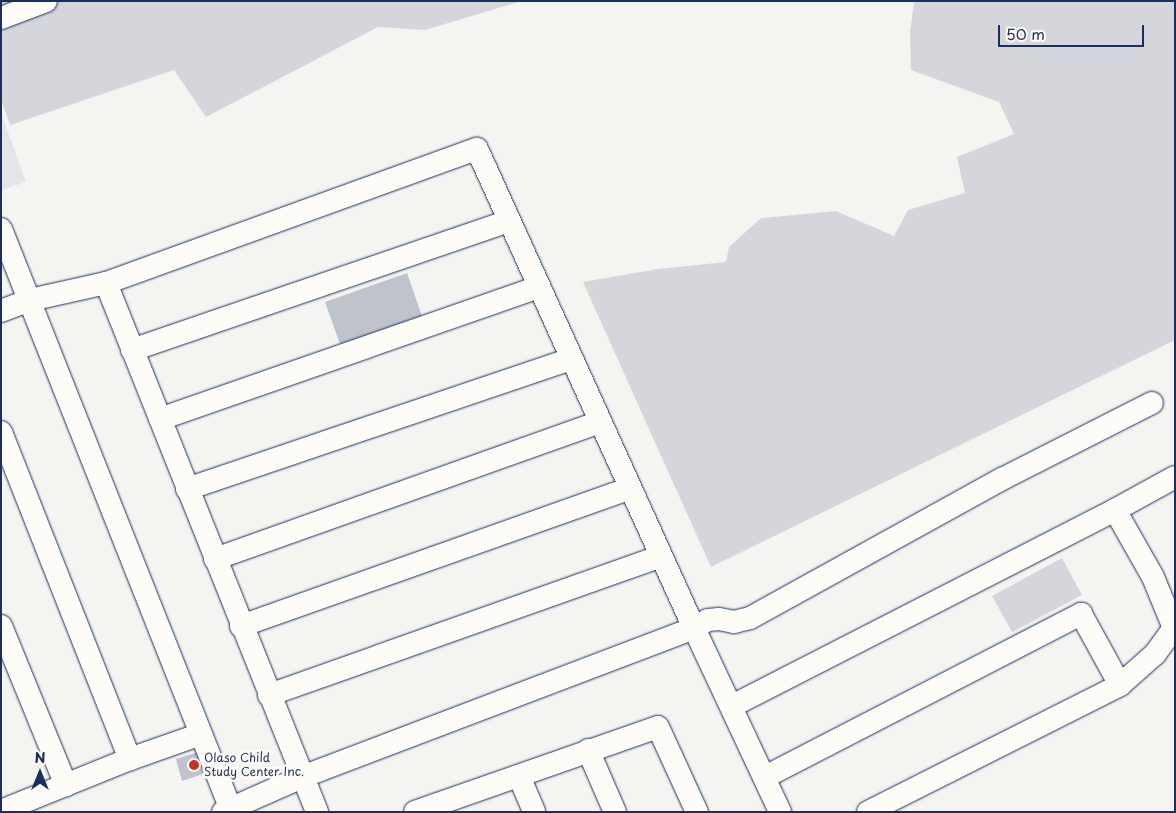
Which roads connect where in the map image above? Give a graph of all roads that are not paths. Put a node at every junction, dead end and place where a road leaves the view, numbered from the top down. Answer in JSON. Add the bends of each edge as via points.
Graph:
{"nodes":[{"id":1,"x":46,"y":1,"type":"edge"},
{"id":2,"x":1,"y":18,"type":"edge"},
{"id":3,"x":508,"y":221,"type":"junction"},
{"id":4,"x":2,"y":232,"type":"edge"},
{"id":5,"x":106,"y":283,"type":"junction"},
{"id":6,"x":538,"y":287,"type":"junction"},
{"id":7,"x":30,"y":300,"type":"junction"},
{"id":8,"x":1,"y":311,"type":"edge"},
{"id":9,"x":132,"y":350,"type":"junction"},
{"id":10,"x":571,"y":359,"type":"junction"},
{"id":11,"x":1152,"y":403,"type":"dead end"},
{"id":12,"x":160,"y":419,"type":"junction"},
{"id":13,"x":600,"y":422,"type":"junction"},
{"id":14,"x":1,"y":432,"type":"edge"},
{"id":15,"x":1175,"y":477,"type":"edge"},
{"id":16,"x":630,"y":488,"type":"junction"},
{"id":17,"x":187,"y":489,"type":"junction"},
{"id":18,"x":1115,"y":510,"type":"junction"},
{"id":19,"x":661,"y":556,"type":"junction"},
{"id":20,"x":215,"y":559,"type":"junction"},
{"id":21,"x":1,"y":626,"type":"edge"},
{"id":22,"x":241,"y":626,"type":"junction"},
{"id":23,"x":694,"y":628,"type":"junction"},
{"id":24,"x":1120,"y":685,"type":"junction"},
{"id":25,"x":269,"y":695,"type":"junction"},
{"id":26,"x":732,"y":706,"type":"junction"},
{"id":27,"x":201,"y":734,"type":"junction"},
{"id":28,"x":588,"y":750,"type":"junction"},
{"id":29,"x":130,"y":759,"type":"junction"},
{"id":30,"x":519,"y":776,"type":"junction"},
{"id":31,"x":302,"y":777,"type":"junction"},
{"id":32,"x":765,"y":777,"type":"junction"},
{"id":33,"x":66,"y":785,"type":"junction"},
{"id":34,"x":469,"y":803,"type":"edge"},
{"id":35,"x":1,"y":810,"type":"edge"},
{"id":36,"x":229,"y":811,"type":"edge"},
{"id":37,"x":317,"y":812,"type":"edge"},
{"id":38,"x":415,"y":812,"type":"edge"},
{"id":39,"x":534,"y":812,"type":"edge"},
{"id":40,"x":615,"y":812,"type":"edge"},
{"id":41,"x":697,"y":812,"type":"edge"},
{"id":42,"x":780,"y":812,"type":"edge"},
{"id":43,"x":868,"y":812,"type":"edge"}],
"edges":[{"from":1,"to":2,"type":"street"},
{"from":3,"to":5,"type":"street","via":[[477,149]]},
{"from":3,"to":6,"type":"street"},
{"from":3,"to":9,"type":"street"},
{"from":4,"to":7,"type":"street"},
{"from":5,"to":7,"type":"street"},
{"from":5,"to":9,"type":"street"},
{"from":6,"to":10,"type":"street"},
{"from":6,"to":12,"type":"street"},
{"from":7,"to":8,"type":"street"},
{"from":7,"to":27,"type":"street"},
{"from":9,"to":12,"type":"street"},
{"from":10,"to":13,"type":"street"},
{"from":10,"to":17,"type":"street"},
{"from":11,"to":23,"type":"street","via":[[1002,479],[750,618],[734,622],[708,620]]},
{"from":12,"to":17,"type":"street"},
{"from":13,"to":16,"type":"street"},
{"from":13,"to":20,"type":"street"},
{"from":14,"to":29,"type":"street"},
{"from":15,"to":18,"type":"street"},
{"from":16,"to":19,"type":"street"},
{"from":16,"to":22,"type":"street"},
{"from":17,"to":20,"type":"street"},
{"from":18,"to":24,"type":"street","via":[[1153,578],[1174,628],[1155,654]]},
{"from":18,"to":26,"type":"street"},
{"from":19,"to":23,"type":"street"},
{"from":19,"to":25,"type":"street"},
{"from":20,"to":22,"type":"street"},
{"from":21,"to":33,"type":"street"},
{"from":22,"to":25,"type":"street"},
{"from":23,"to":26,"type":"street"},
{"from":23,"to":31,"type":"street"},
{"from":24,"to":32,"type":"street","via":[[1081,614]]},
{"from":24,"to":43,"type":"street"},
{"from":25,"to":31,"type":"street"},
{"from":26,"to":32,"type":"street"},
{"from":27,"to":29,"type":"street"},
{"from":27,"to":36,"type":"street"},
{"from":28,"to":30,"type":"street"},
{"from":28,"to":40,"type":"street"},
{"from":28,"to":41,"type":"street","via":[[658,727]]},
{"from":29,"to":33,"type":"street"},
{"from":30,"to":34,"type":"street"},
{"from":30,"to":39,"type":"street"},
{"from":31,"to":36,"type":"street"},
{"from":31,"to":37,"type":"street"},
{"from":32,"to":42,"type":"street"},
{"from":33,"to":35,"type":"street"},
{"from":34,"to":38,"type":"street"}]}
